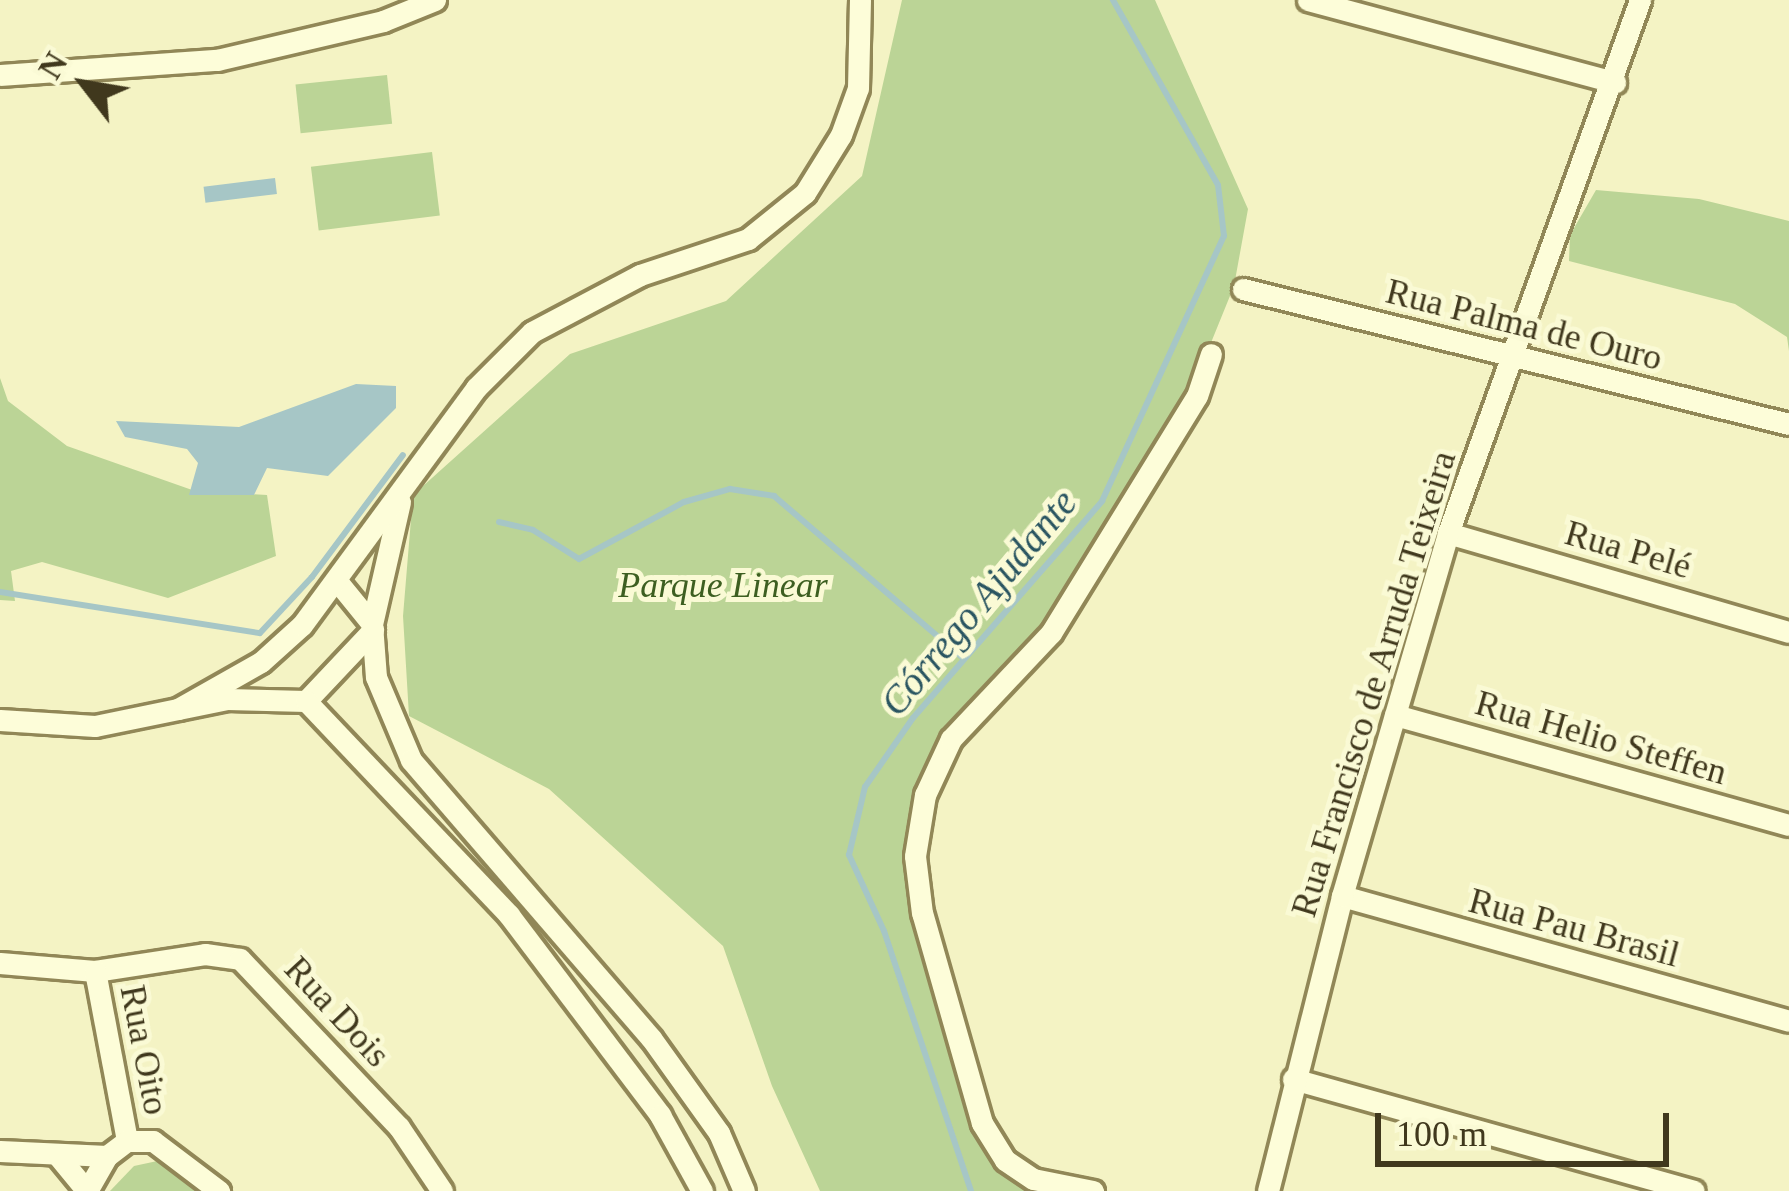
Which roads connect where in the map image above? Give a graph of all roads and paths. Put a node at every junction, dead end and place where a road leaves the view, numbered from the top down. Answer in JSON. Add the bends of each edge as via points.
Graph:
{"nodes":[{"id":1,"x":435,"y":0,"type":"edge"},
{"id":2,"x":860,"y":0,"type":"edge"},
{"id":3,"x":1308,"y":0,"type":"edge"},
{"id":4,"x":1640,"y":0,"type":"edge"},
{"id":5,"x":0,"y":75,"type":"edge"},
{"id":6,"x":1615,"y":82,"type":"junction"},
{"id":7,"x":1243,"y":289,"type":"dead end"},
{"id":8,"x":1211,"y":354,"type":"dead end"},
{"id":9,"x":1515,"y":357,"type":"junction"},
{"id":10,"x":1789,"y":424,"type":"edge"},
{"id":11,"x":403,"y":491,"type":"junction"},
{"id":12,"x":1448,"y":532,"type":"junction"},
{"id":13,"x":337,"y":581,"type":"junction"},
{"id":14,"x":373,"y":627,"type":"junction"},
{"id":15,"x":1789,"y":632,"type":"edge"},
{"id":16,"x":306,"y":701,"type":"junction"},
{"id":17,"x":178,"y":709,"type":"junction"},
{"id":18,"x":1395,"y":716,"type":"junction"},
{"id":19,"x":0,"y":720,"type":"edge"},
{"id":20,"x":1789,"y":825,"type":"edge"},
{"id":21,"x":1342,"y":896,"type":"junction"},
{"id":22,"x":0,"y":963,"type":"edge"},
{"id":23,"x":95,"y":971,"type":"junction"},
{"id":24,"x":1789,"y":1021,"type":"edge"},
{"id":25,"x":1293,"y":1079,"type":"junction"},
{"id":26,"x":127,"y":1141,"type":"junction"},
{"id":27,"x":0,"y":1151,"type":"edge"},
{"id":28,"x":59,"y":1156,"type":"junction"},
{"id":29,"x":107,"y":1156,"type":"junction"},
{"id":30,"x":87,"y":1191,"type":"edge"},
{"id":31,"x":219,"y":1191,"type":"edge"},
{"id":32,"x":442,"y":1191,"type":"edge"},
{"id":33,"x":702,"y":1191,"type":"edge"},
{"id":34,"x":744,"y":1191,"type":"edge"},
{"id":35,"x":1093,"y":1191,"type":"edge"},
{"id":36,"x":1268,"y":1191,"type":"edge"},
{"id":37,"x":1694,"y":1191,"type":"edge"}],
"edges":[{"from":1,"to":5,"type":"street","via":[[383,21],[217,60]]},
{"from":2,"to":11,"type":"street","via":[[858,88],[805,193],[748,239],[640,275],[532,332],[476,388]]},
{"from":3,"to":6,"type":"street"},
{"from":4,"to":6,"type":"street","name":"Rua Francisco de Arruda Teixeira"},
{"from":6,"to":9,"type":"street","name":"Rua Francisco de Arruda Teixeira"},
{"from":7,"to":9,"type":"street","name":"Rua Palma de Ouro"},
{"from":8,"to":35,"type":"street","via":[[1196,396],[1051,633],[951,739],[925,794],[915,856],[922,913],[982,1123],[1005,1160],[1033,1179]]},
{"from":9,"to":10,"type":"street","name":"Rua Palma de Ouro"},
{"from":9,"to":12,"type":"street","name":"Rua Francisco de Arruda Teixeira"},
{"from":11,"to":13,"type":"street"},
{"from":11,"to":14,"type":"street"},
{"from":12,"to":15,"type":"street","name":"Rua Pelé"},
{"from":12,"to":18,"type":"street","name":"Rua Francisco de Arruda Teixeira"},
{"from":13,"to":14,"type":"street"},
{"from":13,"to":17,"type":"street","via":[[286,643]]},
{"from":14,"to":16,"type":"street"},
{"from":14,"to":34,"type":"street","via":[[376,677],[411,760],[651,1038],[719,1133]]},
{"from":16,"to":17,"type":"street","via":[[250,697]]},
{"from":16,"to":33,"type":"street","via":[[509,914],[660,1115]]},
{"from":17,"to":19,"type":"street","via":[[95,727]]},
{"from":18,"to":20,"type":"street","name":"Rua Helio Steffen"},
{"from":18,"to":21,"type":"street","name":"Rua Francisco de Arruda Teixeira"},
{"from":21,"to":24,"type":"street","name":"Rua Pau Brasil"},
{"from":21,"to":25,"type":"street","name":"Rua Francisco de Arruda Teixeira"},
{"from":22,"to":23,"type":"street","name":"Rua Dois"},
{"from":23,"to":26,"type":"street","name":"Rua Oito"},
{"from":23,"to":32,"type":"street","name":"Rua Dois","via":[[206,954],[240,959],[399,1127]]},
{"from":25,"to":36,"type":"street","name":"Rua Francisco de Arruda Teixeira"},
{"from":25,"to":37,"type":"street"},
{"from":26,"to":29,"type":"street"},
{"from":26,"to":31,"type":"street","via":[[153,1141]]},
{"from":27,"to":28,"type":"street"},
{"from":28,"to":29,"type":"street"},
{"from":28,"to":30,"type":"street"},
{"from":29,"to":30,"type":"street"}]}
